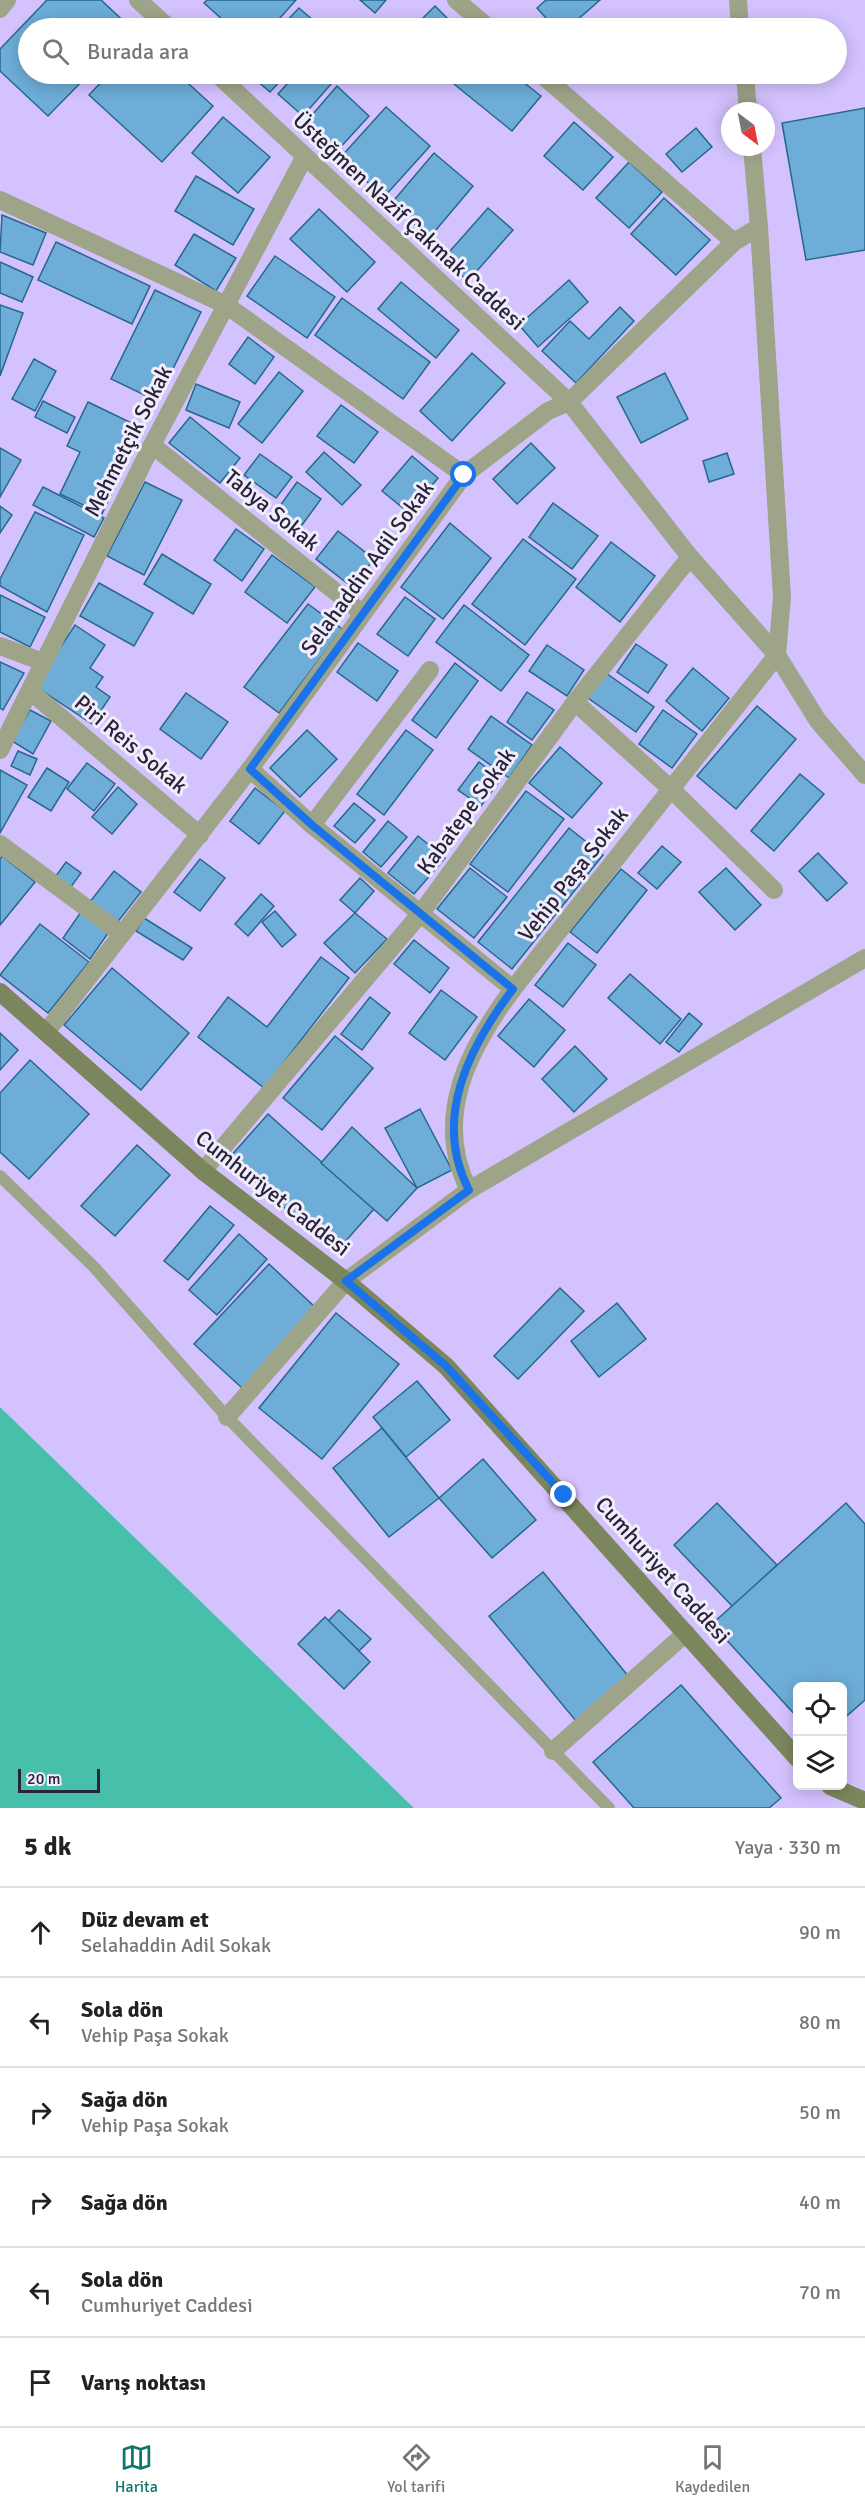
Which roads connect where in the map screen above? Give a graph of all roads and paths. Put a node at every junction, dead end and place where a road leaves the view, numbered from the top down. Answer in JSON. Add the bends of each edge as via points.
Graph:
{"nodes":[{"id":1,"x":7,"y":0,"type":"edge"},
{"id":2,"x":138,"y":0,"type":"edge"},
{"id":3,"x":456,"y":0,"type":"edge"},
{"id":4,"x":738,"y":0,"type":"edge"},
{"id":5,"x":0,"y":9,"type":"edge"},
{"id":6,"x":157,"y":18,"type":"edge"},
{"id":7,"x":477,"y":18,"type":"edge"},
{"id":8,"x":739,"y":18,"type":"edge"},
{"id":9,"x":228,"y":84,"type":"edge"},
{"id":10,"x":552,"y":84,"type":"edge"},
{"id":11,"x":746,"y":84,"type":"edge"},
{"id":12,"x":747,"y":102,"type":"edge"},
{"id":13,"x":304,"y":156,"type":"junction"},
{"id":14,"x":753,"y":156,"type":"edge"},
{"id":15,"x":0,"y":200,"type":"edge"},
{"id":16,"x":759,"y":227,"type":"junction"},
{"id":17,"x":734,"y":242,"type":"junction"},
{"id":18,"x":226,"y":305,"type":"junction"},
{"id":19,"x":569,"y":402,"type":"junction"},
{"id":20,"x":152,"y":445,"type":"junction"},
{"id":21,"x":464,"y":475,"type":"junction"},
{"id":22,"x":690,"y":556,"type":"junction"},
{"id":23,"x":362,"y":613,"type":"junction"},
{"id":24,"x":0,"y":646,"type":"edge"},
{"id":25,"x":777,"y":655,"type":"junction"},
{"id":26,"x":43,"y":662,"type":"junction"},
{"id":27,"x":430,"y":670,"type":"dead end"},
{"id":28,"x":30,"y":691,"type":"junction"},
{"id":29,"x":576,"y":702,"type":"junction"},
{"id":30,"x":0,"y":750,"type":"edge"},
{"id":31,"x":250,"y":769,"type":"junction"},
{"id":32,"x":865,"y":775,"type":"edge"},
{"id":33,"x":671,"y":789,"type":"junction"},
{"id":34,"x":312,"y":825,"type":"junction"},
{"id":35,"x":201,"y":835,"type":"junction"},
{"id":36,"x":0,"y":844,"type":"edge"},
{"id":37,"x":774,"y":890,"type":"dead end"},
{"id":38,"x":421,"y":913,"type":"junction"},
{"id":39,"x":122,"y":934,"type":"junction"},
{"id":40,"x":865,"y":958,"type":"edge"},
{"id":41,"x":513,"y":989,"type":"junction"},
{"id":42,"x":0,"y":992,"type":"edge"},
{"id":43,"x":46,"y":1032,"type":"junction"},
{"id":44,"x":203,"y":1171,"type":"junction"},
{"id":45,"x":0,"y":1176,"type":"edge"},
{"id":46,"x":469,"y":1190,"type":"junction"},
{"id":47,"x":346,"y":1281,"type":"junction"},
{"id":48,"x":227,"y":1417,"type":"junction"},
{"id":49,"x":686,"y":1633,"type":"junction"},
{"id":50,"x":553,"y":1751,"type":"junction"},
{"id":51,"x":793,"y":1753,"type":"edge"},
{"id":52,"x":841,"y":1790,"type":"edge"},
{"id":53,"x":865,"y":1801,"type":"edge"},
{"id":54,"x":609,"y":1808,"type":"edge"}],
"edges":[{"from":1,"to":5,"type":"street"},
{"from":2,"to":6,"type":"street"},
{"from":3,"to":7,"type":"street"},
{"from":4,"to":8,"type":"street"},
{"from":9,"to":13,"type":"street","name":"Üsteğmen Nazif Çakmak Caddesi"},
{"from":10,"to":17,"type":"street"},
{"from":11,"to":12,"type":"street"},
{"from":13,"to":18,"type":"street","name":"Mehmetçik Sokak"},
{"from":13,"to":19,"type":"street","name":"Üsteğmen Nazif Çakmak Caddesi"},
{"from":14,"to":16,"type":"street"},
{"from":15,"to":18,"type":"street"},
{"from":16,"to":17,"type":"street","name":"Selahaddin Adil Sokak"},
{"from":16,"to":25,"type":"street","via":[[782,597]]},
{"from":17,"to":19,"type":"street","name":"Selahaddin Adil Sokak"},
{"from":18,"to":20,"type":"street","name":"Mehmetçik Sokak"},
{"from":18,"to":21,"type":"street"},
{"from":19,"to":21,"type":"street","name":"Selahaddin Adil Sokak","via":[[548,411]]},
{"from":19,"to":22,"type":"street","name":"Üsteğmen Nazif Çakmak Caddesi"},
{"from":20,"to":23,"type":"street","name":"Tabya Sokak"},
{"from":20,"to":26,"type":"street","name":"Mehmetçik Sokak"},
{"from":21,"to":23,"type":"street","name":"Selahaddin Adil Sokak"},
{"from":22,"to":25,"type":"street","name":"Üsteğmen Nazif Çakmak Caddesi"},
{"from":22,"to":29,"type":"street","name":"Kabatepe Sokak"},
{"from":23,"to":31,"type":"street","name":"Selahaddin Adil Sokak"},
{"from":24,"to":26,"type":"street"},
{"from":25,"to":32,"type":"street","name":"Üsteğmen Nazif Çakmak Caddesi","via":[[818,721]]},
{"from":25,"to":33,"type":"street","name":"Vehip Paşa Sokak"},
{"from":26,"to":28,"type":"street","name":"Mehmetçik Sokak"},
{"from":27,"to":34,"type":"street"},
{"from":28,"to":30,"type":"street","name":"Mehmetçik Sokak"},
{"from":28,"to":35,"type":"street","name":"Piri Reis Sokak"},
{"from":29,"to":33,"type":"street"},
{"from":29,"to":38,"type":"street","name":"Kabatepe Sokak"},
{"from":31,"to":34,"type":"street"},
{"from":31,"to":35,"type":"street","name":"Selahaddin Adil Sokak"},
{"from":33,"to":37,"type":"street"},
{"from":33,"to":41,"type":"street","name":"Vehip Paşa Sokak"},
{"from":34,"to":38,"type":"street"},
{"from":35,"to":39,"type":"street","name":"Selahaddin Adil Sokak"},
{"from":36,"to":39,"type":"street"},
{"from":38,"to":41,"type":"street"},
{"from":38,"to":44,"type":"street","name":"Kabatepe Sokak"},
{"from":39,"to":43,"type":"street","name":"Selahaddin Adil Sokak"},
{"from":40,"to":46,"type":"street"},
{"from":41,"to":46,"type":"street","name":"Vehip Paşa Sokak","via":[[482,1032],[460,1084],[452,1139],[458,1169]]},
{"from":42,"to":43,"type":"main road","name":"Cumhuriyet Caddesi"},
{"from":43,"to":44,"type":"main road","name":"Cumhuriyet Caddesi"},
{"from":44,"to":47,"type":"main road","name":"Cumhuriyet Caddesi"},
{"from":45,"to":48,"type":"lane","via":[[94,1267]]},
{"from":46,"to":47,"type":"street"},
{"from":47,"to":48,"type":"street"},
{"from":47,"to":49,"type":"main road","name":"Cumhuriyet Caddesi","via":[[446,1366]]},
{"from":48,"to":50,"type":"lane"},
{"from":49,"to":50,"type":"street"},
{"from":49,"to":51,"type":"main road","name":"Cumhuriyet Caddesi"},
{"from":50,"to":54,"type":"lane"},
{"from":52,"to":53,"type":"main road"}]}
